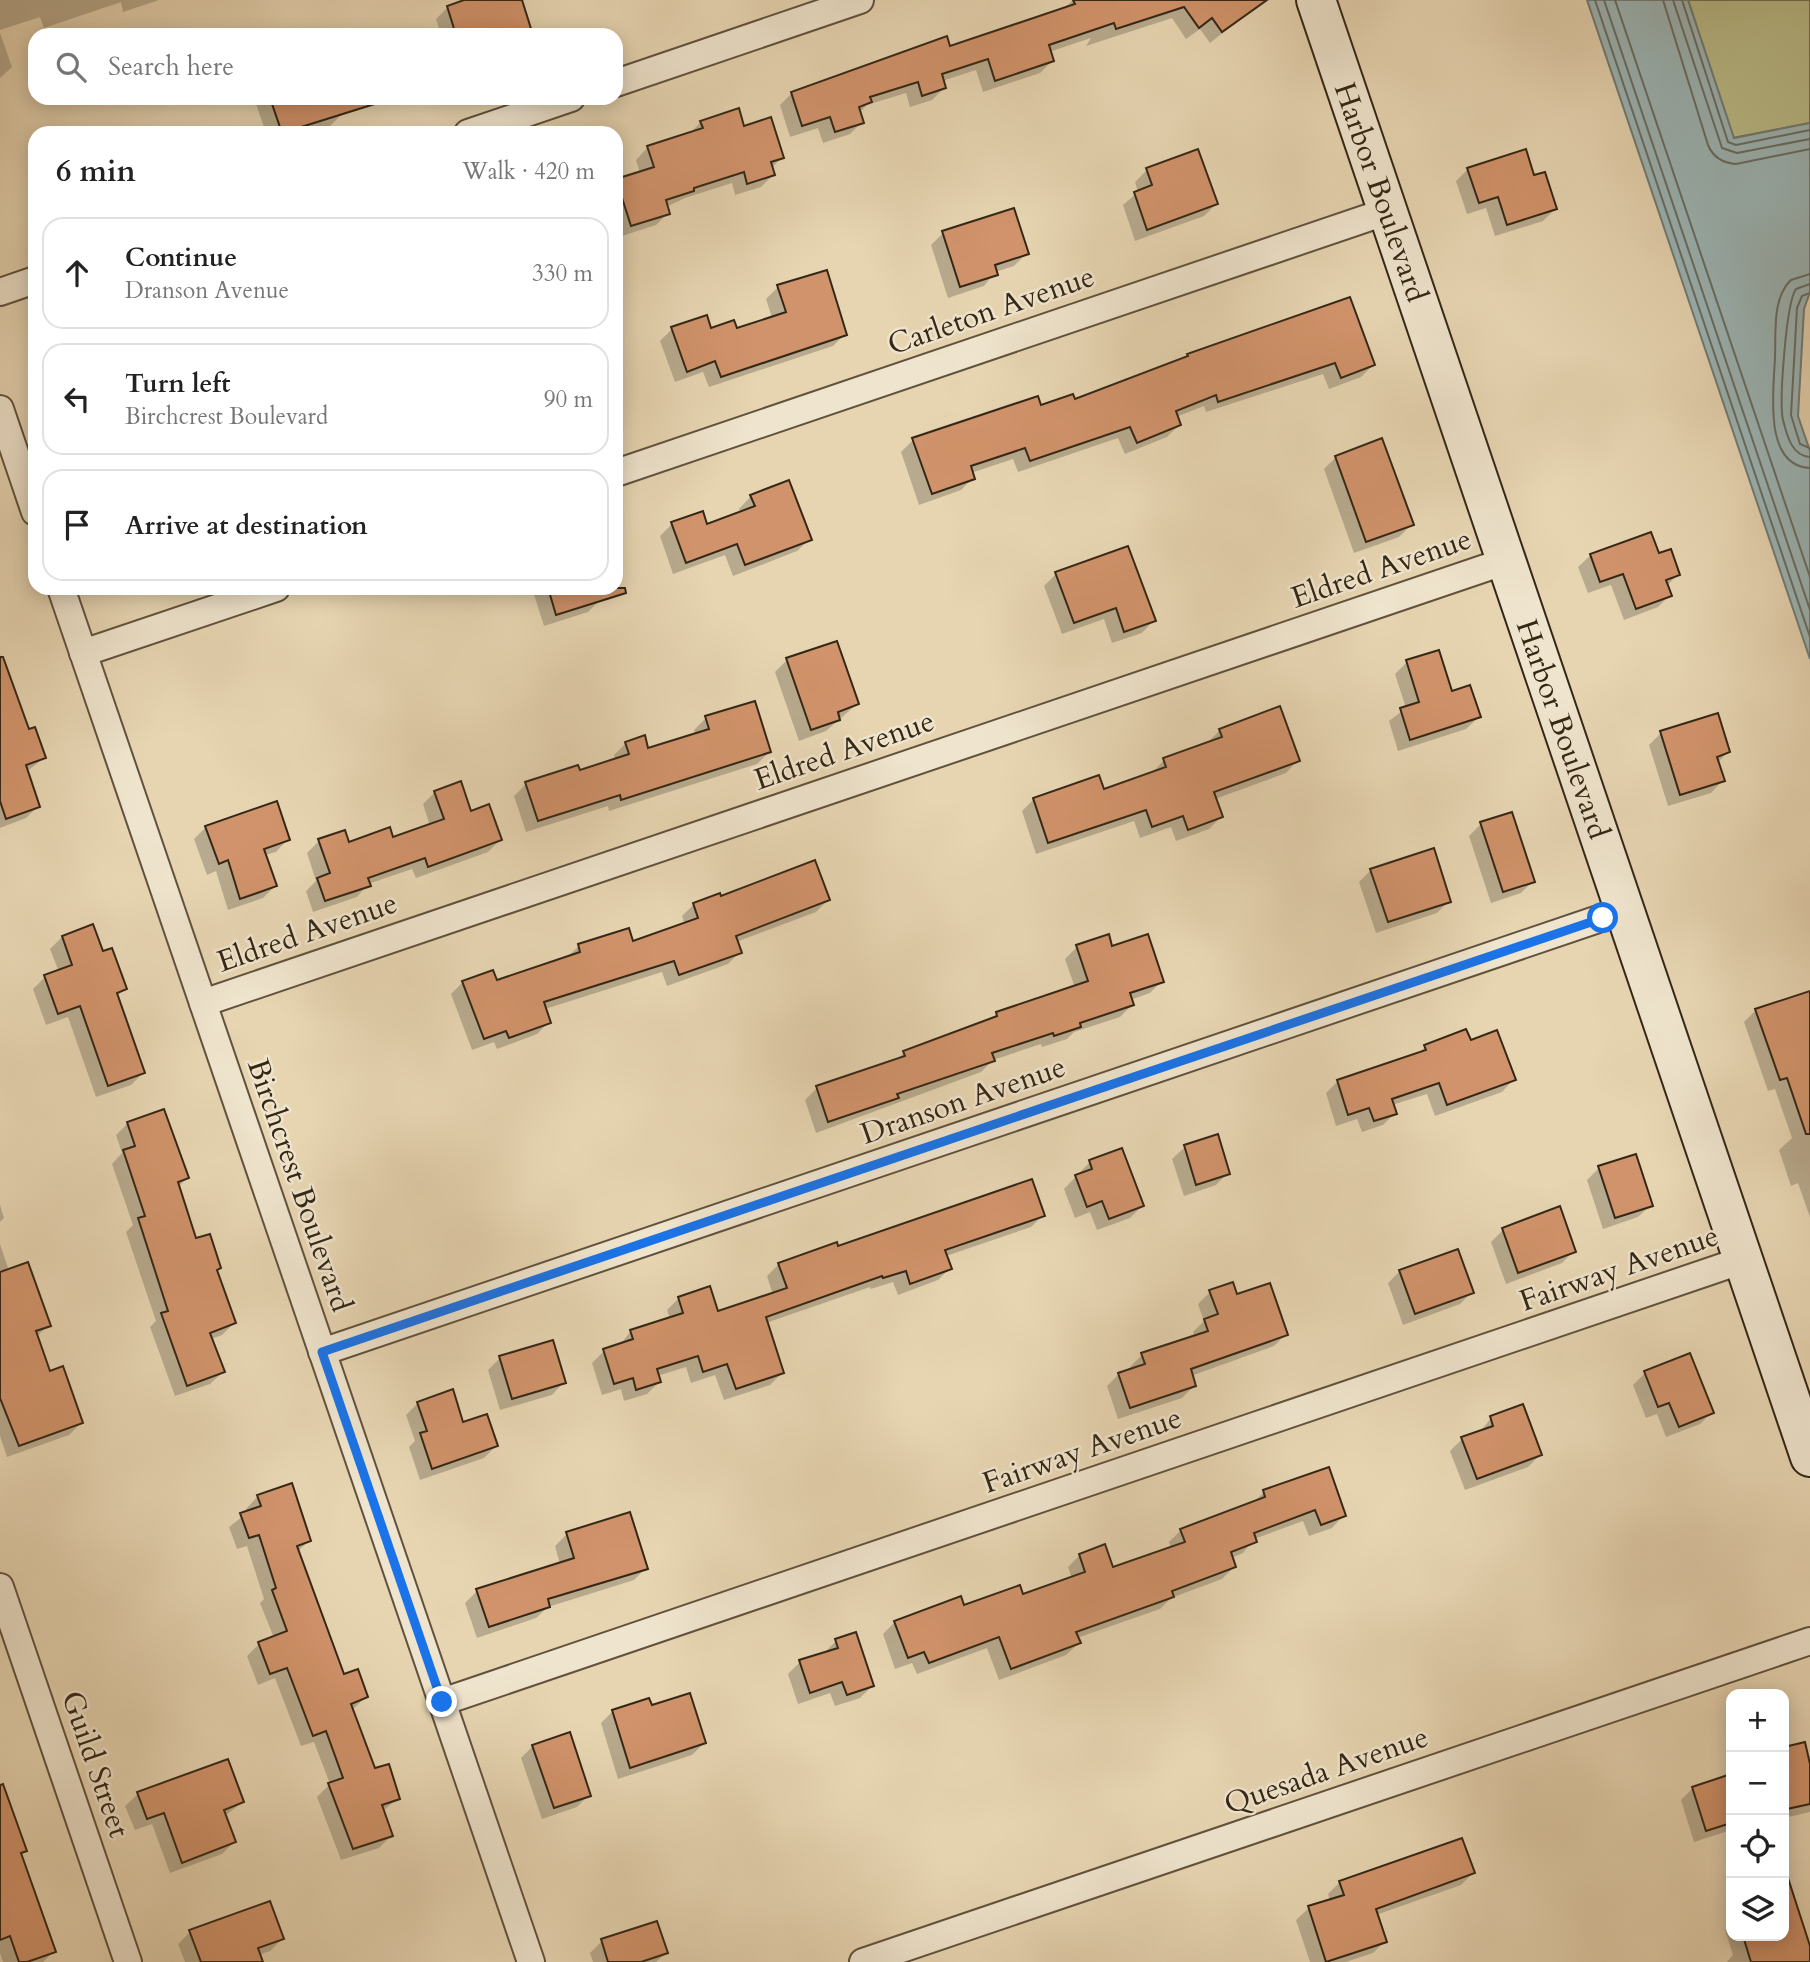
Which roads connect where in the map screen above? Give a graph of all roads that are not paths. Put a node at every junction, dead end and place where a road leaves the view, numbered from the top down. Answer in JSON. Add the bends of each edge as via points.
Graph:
{"nodes":[{"id":1,"x":860,"y":0,"type":"edge"},
{"id":2,"x":1316,"y":0,"type":"edge"},
{"id":3,"x":623,"y":81,"type":"edge"},
{"id":4,"x":550,"y":105,"type":"edge"},
{"id":5,"x":489,"y":126,"type":"edge"},
{"id":6,"x":1388,"y":211,"type":"junction"},
{"id":7,"x":28,"y":282,"type":"edge"},
{"id":8,"x":0,"y":292,"type":"edge"},
{"id":9,"x":0,"y":409,"type":"edge"},
{"id":10,"x":623,"y":471,"type":"edge"},
{"id":11,"x":28,"y":491,"type":"edge"},
{"id":12,"x":1506,"y":561,"type":"junction"},
{"id":13,"x":63,"y":595,"type":"edge"},
{"id":14,"x":255,"y":595,"type":"edge"},
{"id":15,"x":83,"y":653,"type":"junction"},
{"id":16,"x":1625,"y":910,"type":"junction"},
{"id":17,"x":203,"y":1003,"type":"junction"},
{"id":18,"x":1744,"y":1261,"type":"junction"},
{"id":19,"x":322,"y":1352,"type":"junction"},
{"id":20,"x":1810,"y":1457,"type":"edge"},
{"id":21,"x":0,"y":1587,"type":"edge"},
{"id":22,"x":1810,"y":1641,"type":"edge"},
{"id":23,"x":442,"y":1702,"type":"junction"},
{"id":24,"x":128,"y":1962,"type":"edge"},
{"id":25,"x":531,"y":1962,"type":"edge"},
{"id":26,"x":863,"y":1962,"type":"edge"}],
"edges":[{"from":1,"to":3,"type":"street"},
{"from":2,"to":6,"type":"street","name":"Harbor Boulevard"},
{"from":4,"to":5,"type":"street"},
{"from":6,"to":10,"type":"street","name":"Carleton Avenue"},
{"from":6,"to":12,"type":"street","name":"Harbor Boulevard"},
{"from":7,"to":8,"type":"street"},
{"from":9,"to":11,"type":"street"},
{"from":12,"to":16,"type":"street","name":"Harbor Boulevard"},
{"from":12,"to":17,"type":"street","name":"Eldred Avenue"},
{"from":13,"to":15,"type":"street","name":"Birchcrest Boulevard"},
{"from":14,"to":15,"type":"street"},
{"from":15,"to":17,"type":"street","name":"Birchcrest Boulevard"},
{"from":16,"to":18,"type":"street","name":"Harbor Boulevard"},
{"from":16,"to":19,"type":"street","name":"Dranson Avenue"},
{"from":17,"to":19,"type":"street","name":"Birchcrest Boulevard"},
{"from":18,"to":20,"type":"street","name":"Harbor Boulevard"},
{"from":18,"to":23,"type":"street","name":"Fairway Avenue"},
{"from":19,"to":23,"type":"street","name":"Birchcrest Boulevard"},
{"from":21,"to":24,"type":"street","name":"Guild Street"},
{"from":22,"to":26,"type":"street","name":"Quesada Avenue"},
{"from":23,"to":25,"type":"street","name":"Birchcrest Boulevard"}]}
